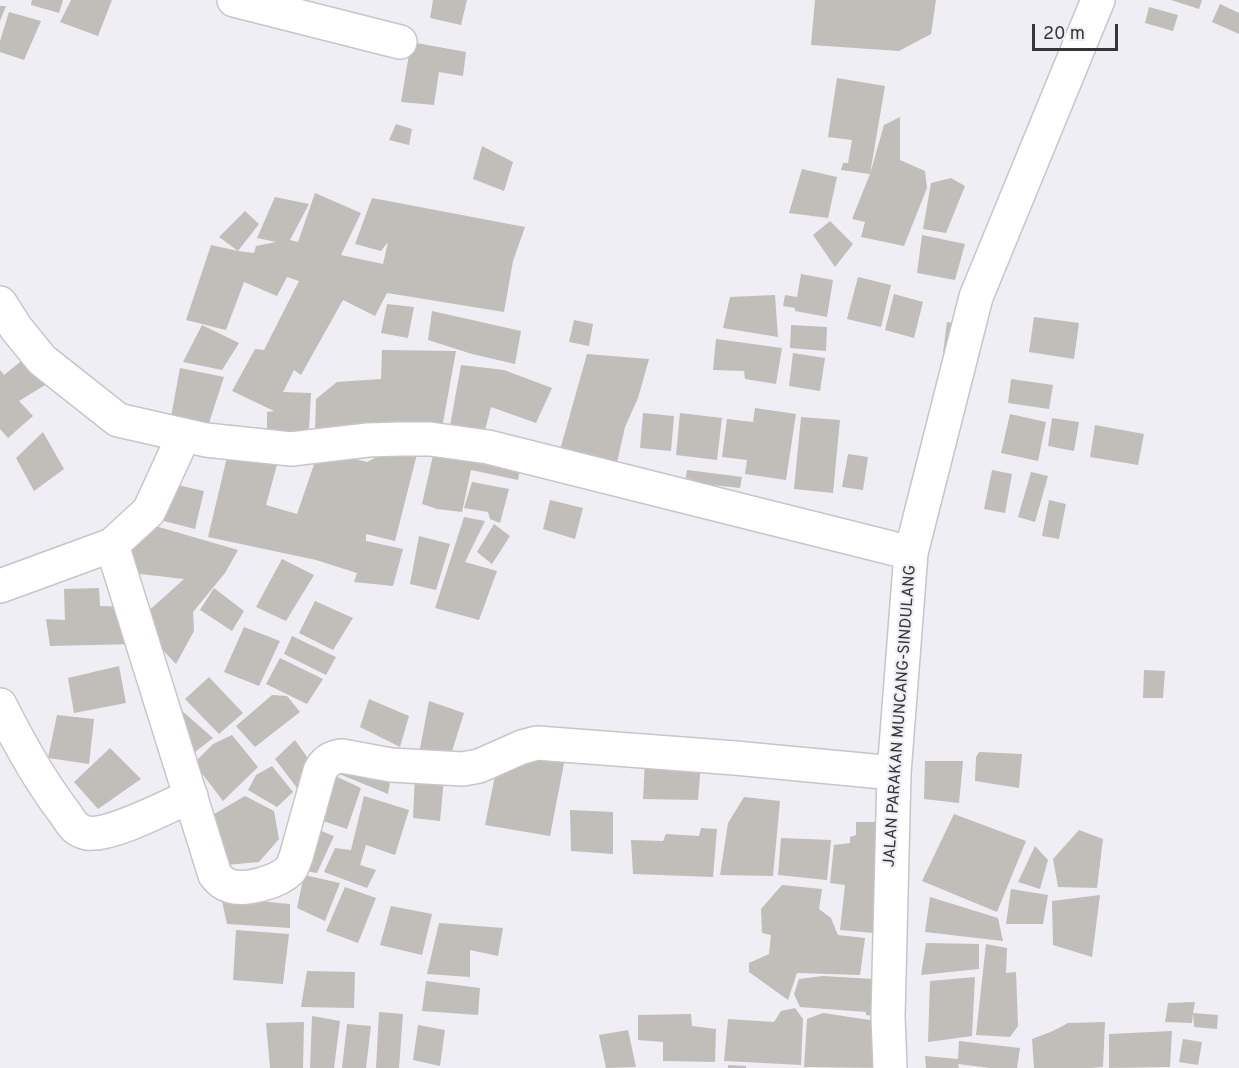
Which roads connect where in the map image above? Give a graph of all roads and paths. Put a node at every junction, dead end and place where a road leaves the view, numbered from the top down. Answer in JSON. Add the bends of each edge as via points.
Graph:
{"nodes":[{"id":1,"x":234,"y":0,"type":"edge"},
{"id":2,"x":1098,"y":0,"type":"edge"},
{"id":3,"x":400,"y":42,"type":"dead end"},
{"id":4,"x":0,"y":303,"type":"edge"},
{"id":5,"x":184,"y":435,"type":"junction"},
{"id":6,"x":112,"y":545,"type":"junction"},
{"id":7,"x":911,"y":554,"type":"junction"},
{"id":8,"x":0,"y":586,"type":"edge"},
{"id":9,"x":0,"y":705,"type":"edge"},
{"id":10,"x":894,"y":773,"type":"junction"},
{"id":11,"x":191,"y":796,"type":"junction"},
{"id":12,"x":890,"y":1068,"type":"edge"}],
"edges":[{"from":1,"to":3,"type":"street"},
{"from":2,"to":7,"type":"street","name":"JALAN PARAKAN MUNCANG-SINDULANG","via":[[976,297]]},
{"from":4,"to":5,"type":"street","via":[[42,360],[118,420]]},
{"from":5,"to":6,"type":"street","via":[[149,511]]},
{"from":5,"to":7,"type":"street","via":[[291,449],[400,439],[488,447]]},
{"from":6,"to":8,"type":"street"},
{"from":6,"to":11,"type":"street"},
{"from":7,"to":10,"type":"street","name":"JALAN PARAKAN MUNCANG-SINDULANG"},
{"from":9,"to":11,"type":"street","via":[[51,795],[82,832],[112,830]]},
{"from":10,"to":11,"type":"street","via":[[537,743],[463,769],[335,757],[323,764],[320,771],[291,870],[266,884],[237,888],[215,875]]},
{"from":10,"to":12,"type":"street","name":"JALAN PARAKAN MUNCANG-SINDULANG"}]}
